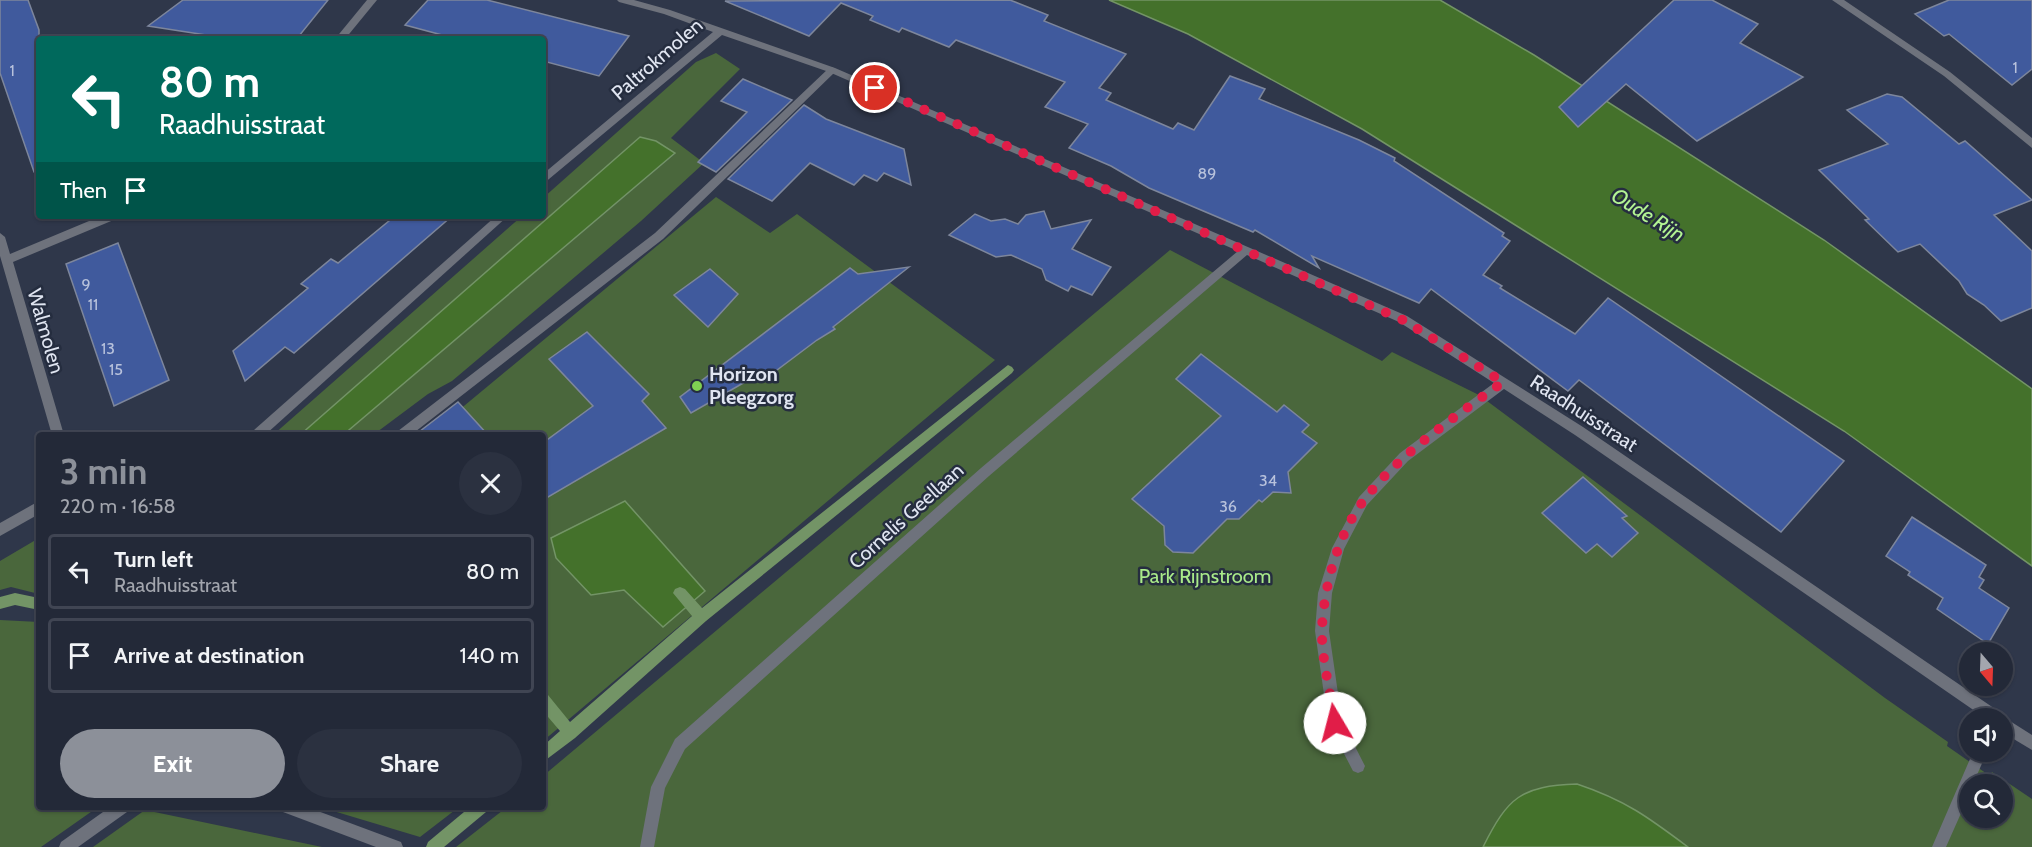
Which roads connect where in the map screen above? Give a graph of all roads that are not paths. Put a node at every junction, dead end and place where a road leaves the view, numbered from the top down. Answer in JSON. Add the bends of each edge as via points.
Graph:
{"nodes":[{"id":1,"x":372,"y":0,"type":"edge"},
{"id":2,"x":622,"y":0,"type":"edge"},
{"id":3,"x":1837,"y":0,"type":"edge"},
{"id":4,"x":720,"y":31,"type":"junction"},
{"id":5,"x":342,"y":36,"type":"edge"},
{"id":6,"x":832,"y":70,"type":"junction"},
{"id":7,"x":2031,"y":142,"type":"edge"},
{"id":8,"x":546,"y":177,"type":"edge"},
{"id":9,"x":105,"y":219,"type":"edge"},
{"id":10,"x":499,"y":219,"type":"edge"},
{"id":11,"x":0,"y":237,"type":"edge"},
{"id":12,"x":1245,"y":251,"type":"junction"},
{"id":13,"x":7,"y":260,"type":"junction"},
{"id":14,"x":1503,"y":382,"type":"junction"},
{"id":15,"x":57,"y":432,"type":"edge"},
{"id":16,"x":260,"y":432,"type":"edge"},
{"id":17,"x":406,"y":432,"type":"edge"},
{"id":18,"x":36,"y":509,"type":"edge"},
{"id":19,"x":0,"y":530,"type":"edge"},
{"id":20,"x":1981,"y":708,"type":"edge"},
{"id":21,"x":2013,"y":730,"type":"edge"},
{"id":22,"x":2032,"y":743,"type":"edge"},
{"id":23,"x":1976,"y":762,"type":"edge"},
{"id":24,"x":1358,"y":766,"type":"dead end"},
{"id":25,"x":118,"y":810,"type":"edge"},
{"id":26,"x":296,"y":810,"type":"edge"},
{"id":27,"x":66,"y":847,"type":"edge"},
{"id":28,"x":396,"y":847,"type":"edge"},
{"id":29,"x":647,"y":847,"type":"edge"},
{"id":30,"x":1939,"y":847,"type":"edge"}],
"edges":[{"from":1,"to":5,"type":"street"},
{"from":2,"to":4,"type":"street","name":"Paltrokmolen"},
{"from":3,"to":7,"type":"street","via":[[1947,74]]},
{"from":4,"to":6,"type":"street","name":"Raadhuisstraat"},
{"from":4,"to":8,"type":"street","name":"Paltrokmolen"},
{"from":6,"to":12,"type":"street","name":"Raadhuisstraat"},
{"from":6,"to":17,"type":"street","via":[[659,236]]},
{"from":9,"to":13,"type":"street"},
{"from":10,"to":16,"type":"street"},
{"from":11,"to":13,"type":"street","name":"Walmolen"},
{"from":12,"to":14,"type":"street","name":"Raadhuisstraat","via":[[1403,320]]},
{"from":12,"to":29,"type":"street","name":"Cornelis Geellaan","via":[[985,472],[680,744],[658,787]]},
{"from":13,"to":15,"type":"street","name":"Walmolen"},
{"from":14,"to":20,"type":"street","name":"Raadhuisstraat"},
{"from":14,"to":24,"type":"street","via":[[1404,457],[1363,501],[1338,548],[1325,593],[1322,631],[1335,723]]},
{"from":18,"to":19,"type":"street"},
{"from":21,"to":22,"type":"street"},
{"from":23,"to":30,"type":"street"},
{"from":25,"to":27,"type":"street"},
{"from":26,"to":28,"type":"street"}]}
